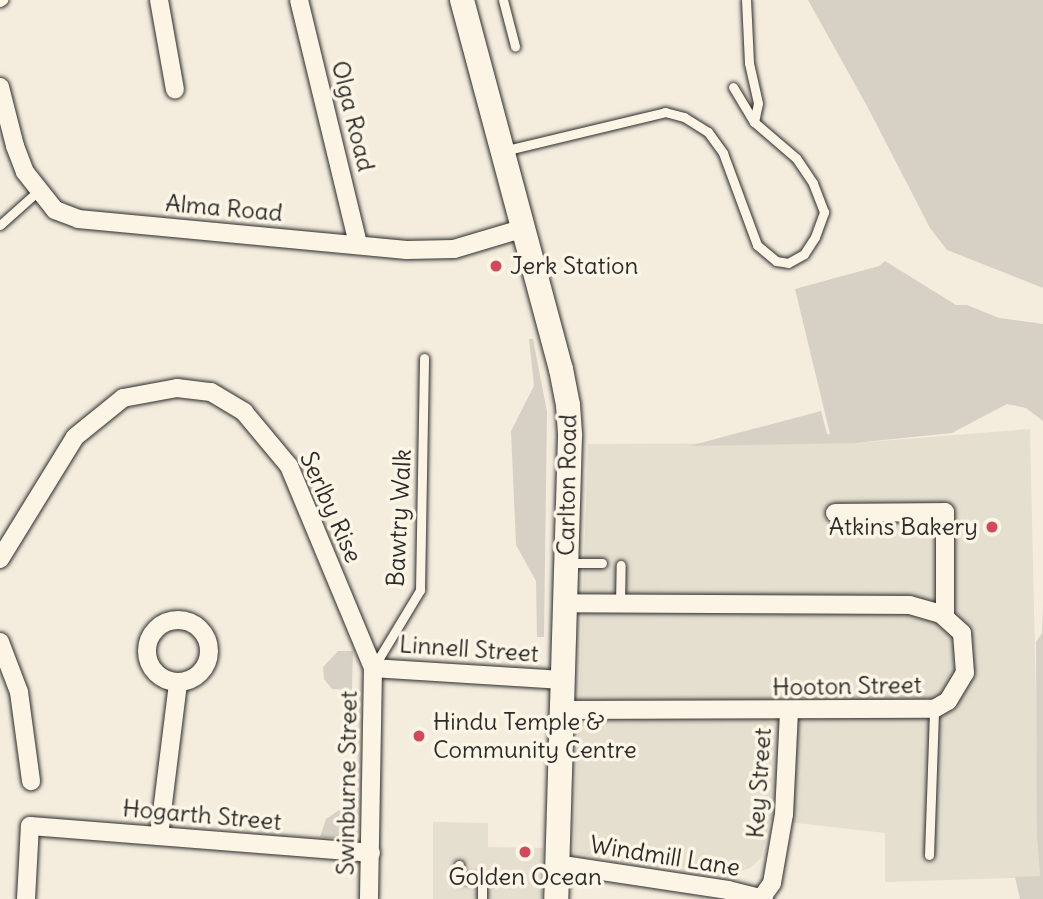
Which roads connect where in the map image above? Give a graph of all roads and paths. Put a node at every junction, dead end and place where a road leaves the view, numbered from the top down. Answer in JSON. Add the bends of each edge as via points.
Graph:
{"nodes":[{"id":1,"x":159,"y":0,"type":"edge"},
{"id":2,"x":299,"y":0,"type":"edge"},
{"id":3,"x":462,"y":0,"type":"edge"},
{"id":4,"x":503,"y":0,"type":"edge"},
{"id":5,"x":747,"y":0,"type":"edge"},
{"id":6,"x":515,"y":46,"type":"dead end"},
{"id":7,"x":0,"y":87,"type":"edge"},
{"id":8,"x":733,"y":88,"type":"dead end"},
{"id":9,"x":175,"y":90,"type":"dead end"},
{"id":10,"x":754,"y":122,"type":"junction"},
{"id":11,"x":503,"y":151,"type":"junction"},
{"id":12,"x":38,"y":191,"type":"junction"},
{"id":13,"x":0,"y":225,"type":"edge"},
{"id":14,"x":525,"y":228,"type":"junction"},
{"id":15,"x":358,"y":244,"type":"junction"},
{"id":16,"x":424,"y":358,"type":"dead end"},
{"id":17,"x":835,"y":513,"type":"dead end"},
{"id":18,"x":0,"y":559,"type":"edge"},
{"id":19,"x":566,"y":563,"type":"junction"},
{"id":20,"x":602,"y":563,"type":"dead end"},
{"id":21,"x":621,"y":565,"type":"dead end"},
{"id":22,"x":565,"y":603,"type":"junction"},
{"id":23,"x":620,"y":604,"type":"junction"},
{"id":24,"x":945,"y":617,"type":"junction"},
{"id":25,"x":0,"y":642,"type":"edge"},
{"id":26,"x":373,"y":668,"type":"junction"},
{"id":27,"x":562,"y":680,"type":"junction"},
{"id":28,"x":178,"y":683,"type":"dead end"},
{"id":29,"x":934,"y":709,"type":"junction"},
{"id":30,"x":559,"y":710,"type":"junction"},
{"id":31,"x":789,"y":711,"type":"junction"},
{"id":32,"x":31,"y":781,"type":"dead end"},
{"id":33,"x":159,"y":836,"type":"junction"},
{"id":34,"x":371,"y":853,"type":"junction"},
{"id":35,"x":929,"y":855,"type":"dead end"},
{"id":36,"x":556,"y":864,"type":"junction"},
{"id":37,"x":459,"y":865,"type":"dead end"},
{"id":38,"x":763,"y":898,"type":"edge"},
{"id":39,"x":26,"y":899,"type":"edge"},
{"id":40,"x":369,"y":899,"type":"edge"},
{"id":41,"x":482,"y":899,"type":"edge"},
{"id":42,"x":556,"y":899,"type":"edge"}],
"edges":[{"from":1,"to":9,"type":"street"},
{"from":2,"to":15,"type":"street","name":"Olga Road"},
{"from":3,"to":11,"type":"main road","name":"Carlton Road"},
{"from":4,"to":6,"type":"lane"},
{"from":5,"to":10,"type":"lane","via":[[749,63],[758,103]]},
{"from":7,"to":12,"type":"street","name":"Alma Road","via":[[15,146]]},
{"from":8,"to":10,"type":"lane"},
{"from":10,"to":11,"type":"lane","via":[[796,158],[813,183],[824,212],[804,254],[788,263],[776,261],[757,245],[723,153],[708,132],[684,117],[665,112]]},
{"from":11,"to":14,"type":"main road","name":"Carlton Road"},
{"from":12,"to":13,"type":"lane"},
{"from":12,"to":15,"type":"street","name":"Alma Road","via":[[55,210],[78,219]]},
{"from":14,"to":15,"type":"street","name":"Alma Road","via":[[454,249]]},
{"from":14,"to":19,"type":"main road","name":"Carlton Road","via":[[568,405]]},
{"from":16,"to":26,"type":"lane","name":"Bawtry Walk","via":[[420,590]]},
{"from":17,"to":24,"type":"street","via":[[945,512]]},
{"from":18,"to":26,"type":"street","name":"Serlby Rise","via":[[75,438],[123,398],[177,388],[211,392],[244,412],[289,466]]},
{"from":19,"to":20,"type":"lane"},
{"from":19,"to":22,"type":"main road","name":"Carlton Road"},
{"from":21,"to":23,"type":"lane"},
{"from":22,"to":23,"type":"street"},
{"from":22,"to":27,"type":"main road","name":"Carlton Road"},
{"from":23,"to":24,"type":"street","via":[[909,605]]},
{"from":24,"to":29,"type":"street","name":"Hooton Street","via":[[962,633],[965,673],[948,701]]},
{"from":25,"to":32,"type":"street","via":[[19,692]]},
{"from":26,"to":27,"type":"street","name":"Linnell Street"},
{"from":26,"to":34,"type":"street","name":"Swinburne Street"},
{"from":27,"to":30,"type":"main road","name":"Carlton Road"},
{"from":28,"to":33,"type":"street"},
{"from":29,"to":31,"type":"street","name":"Hooton Street"},
{"from":29,"to":35,"type":"lane"},
{"from":30,"to":31,"type":"street","name":"Hooton Street"},
{"from":30,"to":36,"type":"main road","name":"Carlton Road"},
{"from":31,"to":38,"type":"street","name":"Key Street","via":[[780,840],[772,883]]},
{"from":33,"to":34,"type":"street","name":"Hogarth Street"},
{"from":33,"to":39,"type":"street","name":"Hogarth Street","via":[[30,826]]},
{"from":34,"to":40,"type":"street","name":"Swinburne Street"},
{"from":36,"to":38,"type":"street","name":"Windmill Lane"},
{"from":36,"to":42,"type":"main road","name":"Carlton Road"},
{"from":37,"to":41,"type":"lane","via":[[459,878],[482,878]]}]}
